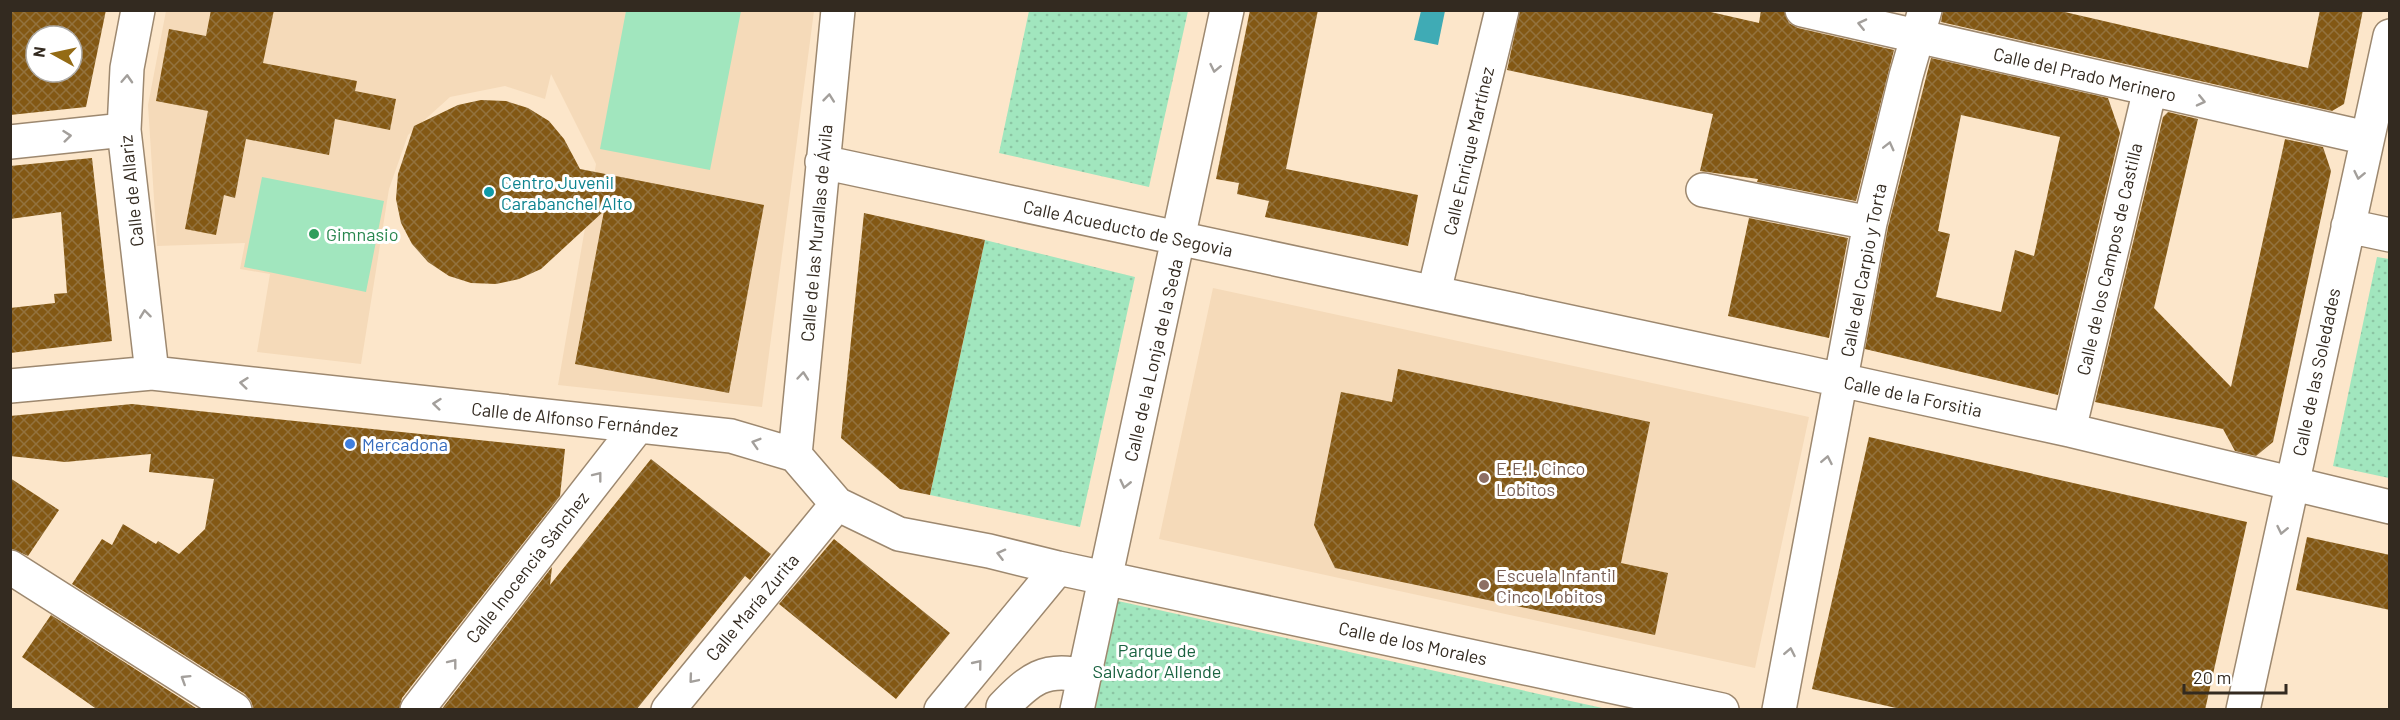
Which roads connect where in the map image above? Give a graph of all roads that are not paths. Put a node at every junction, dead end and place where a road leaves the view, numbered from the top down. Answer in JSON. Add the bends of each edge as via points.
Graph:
{"nodes":[{"id":1,"x":138,"y":10,"type":"edge"},
{"id":2,"x":838,"y":10,"type":"edge"},
{"id":3,"x":1227,"y":10,"type":"edge"},
{"id":4,"x":1502,"y":10,"type":"edge"},
{"id":5,"x":1802,"y":10,"type":"edge"},
{"id":6,"x":1922,"y":23,"type":"edge"},
{"id":7,"x":2390,"y":36,"type":"edge"},
{"id":8,"x":2150,"y":89,"type":"junction"},
{"id":9,"x":124,"y":130,"type":"junction"},
{"id":10,"x":2367,"y":138,"type":"junction"},
{"id":11,"x":10,"y":142,"type":"edge"},
{"id":12,"x":822,"y":162,"type":"junction"},
{"id":13,"x":1703,"y":190,"type":"dead end"},
{"id":14,"x":1870,"y":224,"type":"junction"},
{"id":15,"x":2348,"y":226,"type":"junction"},
{"id":16,"x":2390,"y":235,"type":"edge"},
{"id":17,"x":1180,"y":239,"type":"junction"},
{"id":18,"x":1434,"y":292,"type":"junction"},
{"id":19,"x":152,"y":373,"type":"junction"},
{"id":20,"x":1842,"y":380,"type":"junction"},
{"id":21,"x":10,"y":386,"type":"edge"},
{"id":22,"x":638,"y":426,"type":"junction"},
{"id":23,"x":2069,"y":430,"type":"junction"},
{"id":24,"x":795,"y":455,"type":"junction"},
{"id":25,"x":2292,"y":485,"type":"junction"},
{"id":26,"x":837,"y":504,"type":"junction"},
{"id":27,"x":2390,"y":507,"type":"edge"},
{"id":28,"x":10,"y":567,"type":"edge"},
{"id":29,"x":1058,"y":568,"type":"junction"},
{"id":30,"x":1104,"y":576,"type":"junction"},
{"id":31,"x":1084,"y":676,"type":"junction"},
{"id":32,"x":1003,"y":707,"type":"dead end"},
{"id":33,"x":235,"y":710,"type":"edge"},
{"id":34,"x":417,"y":710,"type":"edge"},
{"id":35,"x":668,"y":710,"type":"edge"},
{"id":36,"x":941,"y":710,"type":"edge"},
{"id":37,"x":1077,"y":710,"type":"edge"},
{"id":38,"x":1722,"y":710,"type":"edge"},
{"id":39,"x":1779,"y":710,"type":"edge"},
{"id":40,"x":2243,"y":710,"type":"edge"}],
"edges":[{"from":9,"to":1,"type":"street","name":"Calle de Allariz","one_way":true,"via":[[127,68]]},
{"from":12,"to":2,"type":"street","name":"Calle de las Murallas de Ávila","one_way":true},
{"from":3,"to":17,"type":"street","name":"Calle de la Lonja de la Seda","one_way":true},
{"from":4,"to":18,"type":"street","name":"Calle Enrique Martínez"},
{"from":6,"to":5,"type":"street","name":"Calle del Prado Merinero","one_way":true},
{"from":6,"to":8,"type":"street","name":"Calle del Prado Merinero"},
{"from":14,"to":6,"type":"street","name":"Calle del Carpio y Torta","one_way":true},
{"from":7,"to":10,"type":"street","name":"Calle de las Soledades"},
{"from":8,"to":10,"type":"street","name":"Calle del Prado Merinero","one_way":true},
{"from":8,"to":23,"type":"street","name":"Calle de los Campos de Castilla"},
{"from":11,"to":9,"type":"street","one_way":true},
{"from":19,"to":9,"type":"street","name":"Calle de Allariz","one_way":true},
{"from":10,"to":15,"type":"street","name":"Calle de las Soledades","one_way":true},
{"from":12,"to":17,"type":"street","name":"Calle Acueducto de Segovia"},
{"from":24,"to":12,"type":"street","name":"Calle de las Murallas de Ávila","one_way":true},
{"from":13,"to":14,"type":"street"},
{"from":14,"to":20,"type":"street","name":"Calle del Carpio y Torta"},
{"from":15,"to":16,"type":"street"},
{"from":15,"to":25,"type":"street","name":"Calle de las Soledades"},
{"from":17,"to":18,"type":"street","name":"Calle Acueducto de Segovia"},
{"from":17,"to":30,"type":"street","name":"Calle de la Lonja de la Seda","one_way":true},
{"from":18,"to":20,"type":"street","name":"Calle de la Forsitia"},
{"from":19,"to":21,"type":"street","name":"Calle de Alfonso Fernández"},
{"from":22,"to":19,"type":"street","name":"Calle de Alfonso Fernández","one_way":true},
{"from":20,"to":23,"type":"street","name":"Calle de la Forsitia"},
{"from":39,"to":20,"type":"street","name":"Calle del Carpio y Torta","one_way":true},
{"from":24,"to":22,"type":"street","name":"Calle de Alfonso Fernández","one_way":true,"via":[[731,436]]},
{"from":34,"to":22,"type":"street","name":"Calle Inocencia Sánchez","one_way":true},
{"from":23,"to":25,"type":"street","name":"Calle de la Forsitia"},
{"from":24,"to":26,"type":"street"},
{"from":25,"to":27,"type":"street","name":"Calle de la Forsitia"},
{"from":25,"to":40,"type":"street","name":"Calle de las Soledades","one_way":true},
{"from":29,"to":26,"type":"street","one_way":true,"via":[[899,534]]},
{"from":26,"to":35,"type":"street","name":"Calle María Zurita","one_way":true},
{"from":33,"to":28,"type":"street","one_way":true},
{"from":29,"to":30,"type":"street"},
{"from":36,"to":29,"type":"street","one_way":true},
{"from":30,"to":31,"type":"street","name":"Calle de la Lonja de la Seda"},
{"from":30,"to":38,"type":"street","name":"Calle de los Morales"},
{"from":31,"to":32,"type":"street","via":[[1064,671],[1046,674],[1024,686]]},
{"from":31,"to":37,"type":"street","name":"Calle de la Lonja de la Seda"}]}
